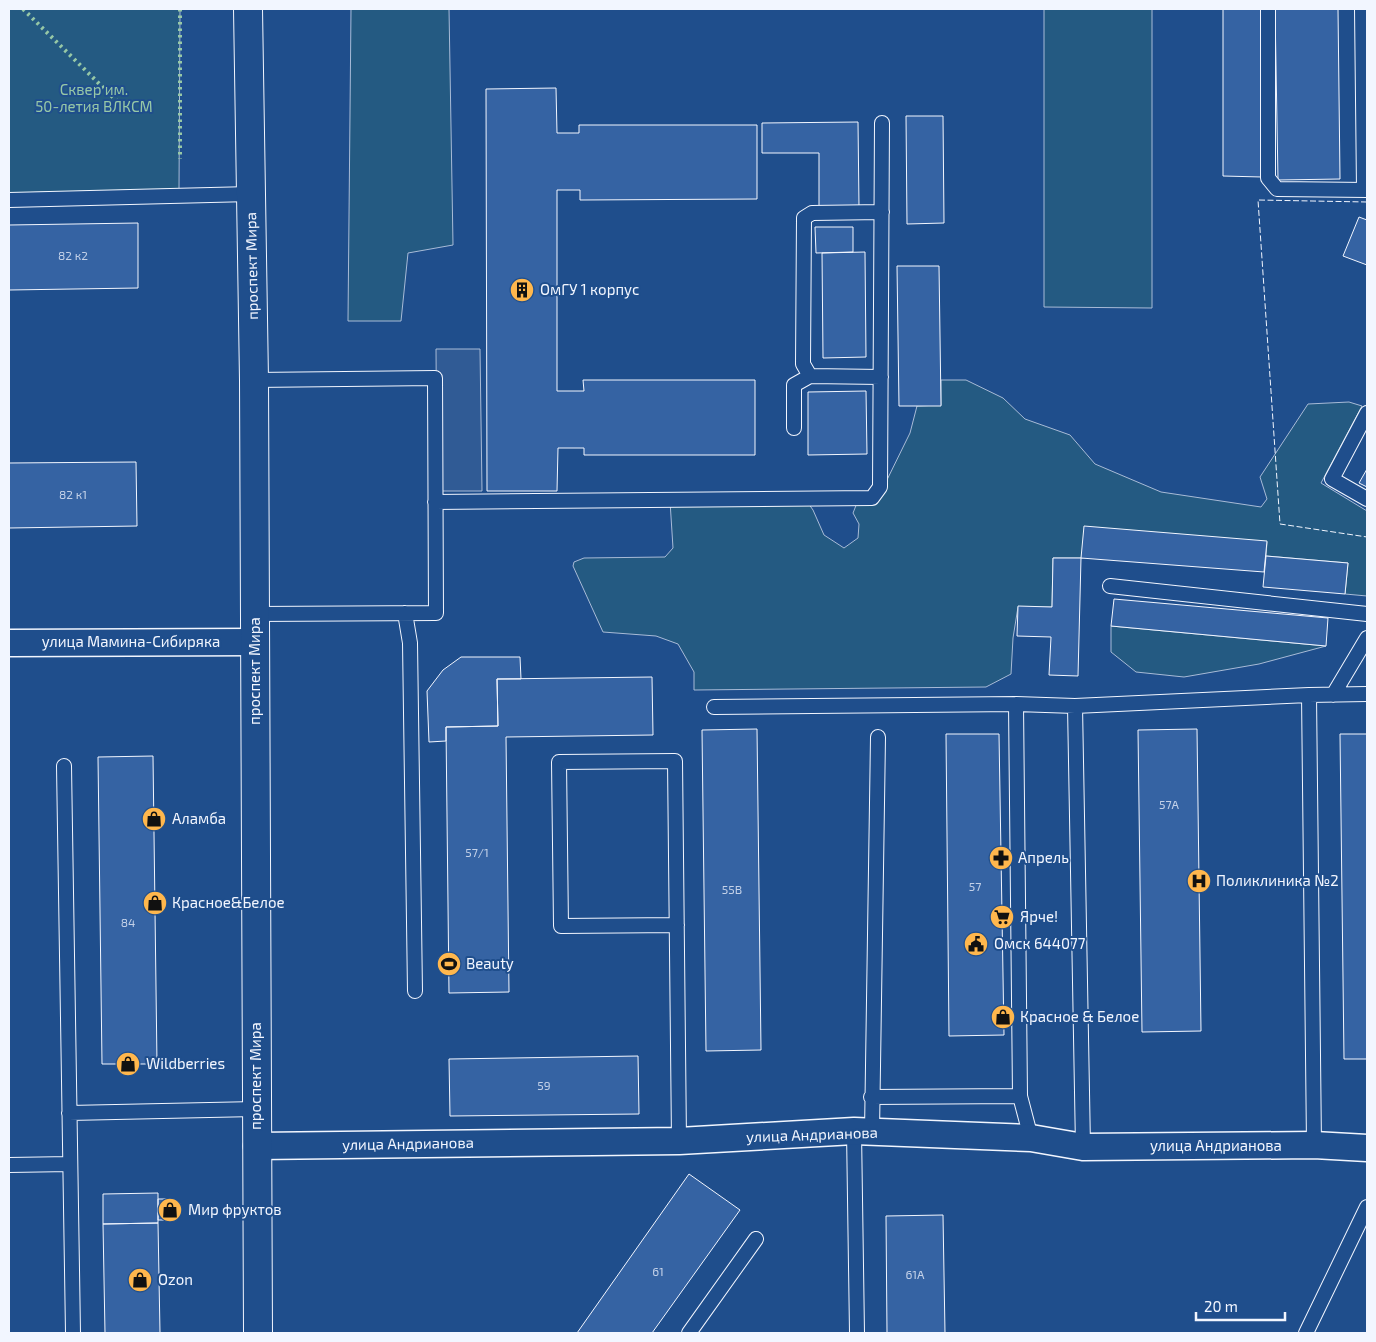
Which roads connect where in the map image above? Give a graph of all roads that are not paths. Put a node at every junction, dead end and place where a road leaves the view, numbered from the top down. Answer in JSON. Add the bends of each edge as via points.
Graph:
{"nodes":[{"id":1,"x":248,"y":9,"type":"edge"},
{"id":2,"x":1268,"y":9,"type":"edge"},
{"id":3,"x":1362,"y":9,"type":"edge"},
{"id":4,"x":882,"y":123,"type":"dead end"},
{"id":5,"x":1365,"y":190,"type":"edge"},
{"id":6,"x":251,"y":194,"type":"junction"},
{"id":7,"x":9,"y":200,"type":"edge"},
{"id":8,"x":882,"y":212,"type":"junction"},
{"id":9,"x":810,"y":376,"type":"junction"},
{"id":10,"x":881,"y":376,"type":"junction"},
{"id":11,"x":254,"y":380,"type":"junction"},
{"id":12,"x":1367,"y":413,"type":"edge"},
{"id":13,"x":794,"y":428,"type":"dead end"},
{"id":14,"x":1367,"y":499,"type":"edge"},
{"id":15,"x":435,"y":502,"type":"junction"},
{"id":16,"x":1110,"y":586,"type":"dead end"},
{"id":17,"x":405,"y":613,"type":"junction"},
{"id":18,"x":255,"y":614,"type":"junction"},
{"id":19,"x":1367,"y":614,"type":"edge"},
{"id":20,"x":1367,"y":638,"type":"edge"},
{"id":21,"x":254,"y":642,"type":"junction"},
{"id":22,"x":9,"y":643,"type":"edge"},
{"id":23,"x":1367,"y":694,"type":"edge"},
{"id":24,"x":1309,"y":695,"type":"junction"},
{"id":25,"x":1333,"y":695,"type":"junction"},
{"id":26,"x":1016,"y":704,"type":"junction"},
{"id":27,"x":1075,"y":706,"type":"junction"},
{"id":28,"x":714,"y":707,"type":"dead end"},
{"id":29,"x":878,"y":737,"type":"dead end"},
{"id":30,"x":64,"y":766,"type":"dead end"},
{"id":31,"x":678,"y":925,"type":"junction"},
{"id":32,"x":415,"y":991,"type":"dead end"},
{"id":33,"x":1020,"y":1096,"type":"junction"},
{"id":34,"x":871,"y":1097,"type":"junction"},
{"id":35,"x":256,"y":1109,"type":"junction"},
{"id":36,"x":69,"y":1113,"type":"junction"},
{"id":37,"x":863,"y":1132,"type":"junction"},
{"id":38,"x":1031,"y":1138,"type":"junction"},
{"id":39,"x":679,"y":1141,"type":"junction"},
{"id":40,"x":1314,"y":1145,"type":"junction"},
{"id":41,"x":257,"y":1146,"type":"junction"},
{"id":42,"x":1082,"y":1147,"type":"junction"},
{"id":43,"x":1367,"y":1148,"type":"edge"},
{"id":44,"x":70,"y":1164,"type":"junction"},
{"id":45,"x":9,"y":1165,"type":"edge"},
{"id":46,"x":1367,"y":1207,"type":"edge"},
{"id":47,"x":756,"y":1239,"type":"dead end"},
{"id":48,"x":73,"y":1333,"type":"edge"},
{"id":49,"x":258,"y":1333,"type":"edge"},
{"id":50,"x":689,"y":1333,"type":"edge"},
{"id":51,"x":857,"y":1333,"type":"edge"},
{"id":52,"x":1306,"y":1333,"type":"edge"}],
"edges":[{"from":1,"to":6,"type":"main road","name":"проспект Мира"},
{"from":2,"to":5,"type":"lane","via":[[1268,178],[1277,189]]},
{"from":3,"to":5,"type":"lane"},
{"from":4,"to":8,"type":"lane"},
{"from":6,"to":7,"type":"lane"},
{"from":6,"to":11,"type":"main road","name":"проспект Мира"},
{"from":8,"to":9,"type":"lane","via":[[812,213],[804,218],[803,364]]},
{"from":8,"to":10,"type":"lane"},
{"from":9,"to":10,"type":"lane"},
{"from":9,"to":13,"type":"lane","via":[[794,385]]},
{"from":10,"to":15,"type":"lane","via":[[880,487],[872,498]]},
{"from":11,"to":15,"type":"lane","via":[[435,378]]},
{"from":11,"to":18,"type":"main road","name":"проспект Мира"},
{"from":12,"to":14,"type":"lane","via":[[1332,479]]},
{"from":15,"to":17,"type":"lane","via":[[436,613]]},
{"from":16,"to":19,"type":"lane"},
{"from":17,"to":18,"type":"lane"},
{"from":17,"to":32,"type":"lane","via":[[410,643]]},
{"from":18,"to":21,"type":"main road","name":"проспект Мира"},
{"from":20,"to":25,"type":"lane"},
{"from":21,"to":22,"type":"street","name":"улица Мамина-Сибиряка"},
{"from":21,"to":35,"type":"main road","name":"проспект Мира"},
{"from":23,"to":25,"type":"lane"},
{"from":24,"to":25,"type":"lane"},
{"from":24,"to":27,"type":"lane"},
{"from":24,"to":40,"type":"lane"},
{"from":26,"to":27,"type":"lane"},
{"from":26,"to":28,"type":"lane"},
{"from":26,"to":33,"type":"lane"},
{"from":27,"to":42,"type":"lane"},
{"from":29,"to":34,"type":"lane"},
{"from":30,"to":36,"type":"lane"},
{"from":31,"to":31,"type":"lane","via":[[561,926],[559,762],[675,761]]},
{"from":31,"to":39,"type":"lane"},
{"from":33,"to":34,"type":"lane"},
{"from":33,"to":38,"type":"lane"},
{"from":34,"to":37,"type":"lane"},
{"from":35,"to":36,"type":"lane"},
{"from":35,"to":41,"type":"main road","name":"проспект Мира"},
{"from":36,"to":44,"type":"lane"},
{"from":37,"to":38,"type":"street","name":"улица Андрианова"},
{"from":37,"to":39,"type":"street","name":"улица Андрианова"},
{"from":37,"to":51,"type":"lane"},
{"from":38,"to":42,"type":"street","name":"улица Андрианова"},
{"from":39,"to":41,"type":"street","name":"улица Андрианова"},
{"from":40,"to":42,"type":"street","name":"улица Андрианова"},
{"from":40,"to":43,"type":"street","name":"улица Андрианова"},
{"from":41,"to":49,"type":"main road","name":"проспект Мира"},
{"from":44,"to":45,"type":"lane"},
{"from":44,"to":48,"type":"lane"},
{"from":46,"to":52,"type":"lane"},
{"from":47,"to":50,"type":"lane"}]}
